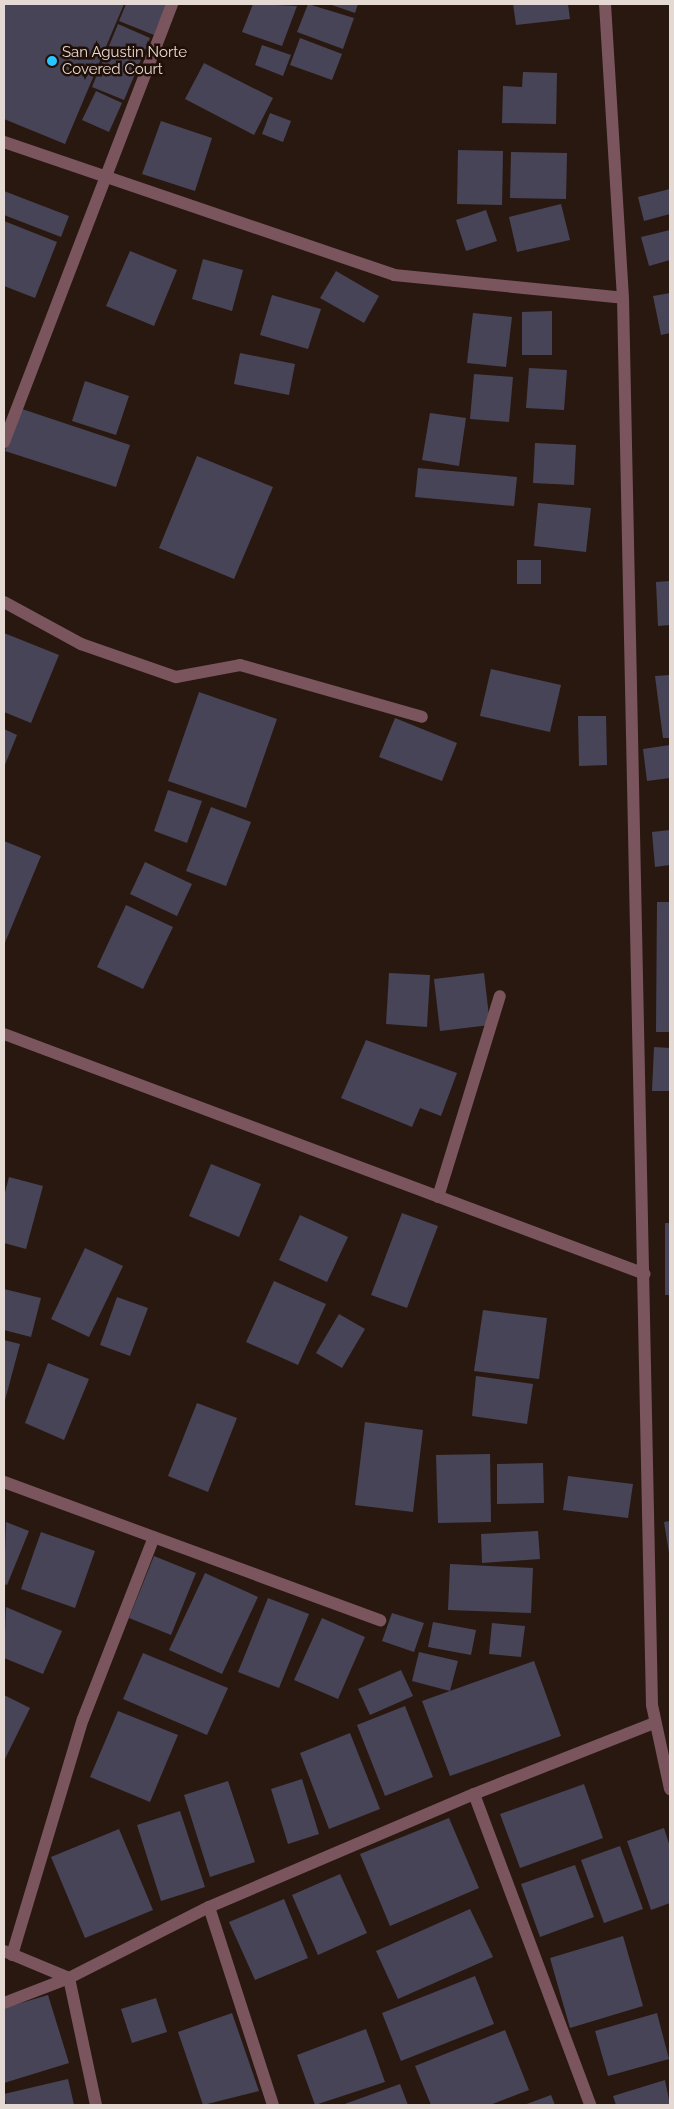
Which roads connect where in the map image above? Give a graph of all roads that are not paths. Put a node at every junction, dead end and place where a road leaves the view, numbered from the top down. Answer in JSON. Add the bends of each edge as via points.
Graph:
{"nodes":[{"id":1,"x":172,"y":4,"type":"edge"},
{"id":2,"x":605,"y":4,"type":"edge"},
{"id":3,"x":4,"y":142,"type":"edge"},
{"id":4,"x":104,"y":178,"type":"junction"},
{"id":5,"x":623,"y":298,"type":"junction"},
{"id":6,"x":4,"y":442,"type":"edge"},
{"id":7,"x":4,"y":602,"type":"edge"},
{"id":8,"x":422,"y":717,"type":"dead end"},
{"id":9,"x":500,"y":996,"type":"dead end"},
{"id":10,"x":4,"y":1034,"type":"edge"},
{"id":11,"x":438,"y":1197,"type":"junction"},
{"id":12,"x":645,"y":1274,"type":"junction"},
{"id":13,"x":4,"y":1482,"type":"edge"},
{"id":14,"x":154,"y":1537,"type":"junction"},
{"id":15,"x":380,"y":1620,"type":"dead end"},
{"id":16,"x":654,"y":1723,"type":"junction"},
{"id":17,"x":670,"y":1789,"type":"edge"},
{"id":18,"x":474,"y":1794,"type":"junction"},
{"id":19,"x":210,"y":1907,"type":"junction"},
{"id":20,"x":8,"y":1953,"type":"edge"},
{"id":21,"x":68,"y":1978,"type":"junction"},
{"id":22,"x":4,"y":2003,"type":"edge"},
{"id":23,"x":96,"y":2105,"type":"edge"},
{"id":24,"x":273,"y":2105,"type":"edge"},
{"id":25,"x":590,"y":2105,"type":"edge"}],
"edges":[{"from":1,"to":4,"type":"street"},
{"from":2,"to":5,"type":"street"},
{"from":3,"to":4,"type":"street"},
{"from":4,"to":5,"type":"street","via":[[394,274]]},
{"from":4,"to":6,"type":"street"},
{"from":5,"to":12,"type":"street"},
{"from":7,"to":8,"type":"street","via":[[81,644],[176,677],[240,665]]},
{"from":9,"to":11,"type":"street"},
{"from":10,"to":11,"type":"street"},
{"from":11,"to":12,"type":"street"},
{"from":12,"to":16,"type":"street"},
{"from":13,"to":14,"type":"street"},
{"from":14,"to":15,"type":"street"},
{"from":14,"to":20,"type":"street","via":[[83,1719]]},
{"from":16,"to":17,"type":"street"},
{"from":16,"to":18,"type":"street"},
{"from":18,"to":19,"type":"street"},
{"from":18,"to":25,"type":"street"},
{"from":19,"to":21,"type":"street"},
{"from":19,"to":24,"type":"street"},
{"from":20,"to":21,"type":"street"},
{"from":21,"to":22,"type":"street"},
{"from":21,"to":23,"type":"street"}]}
